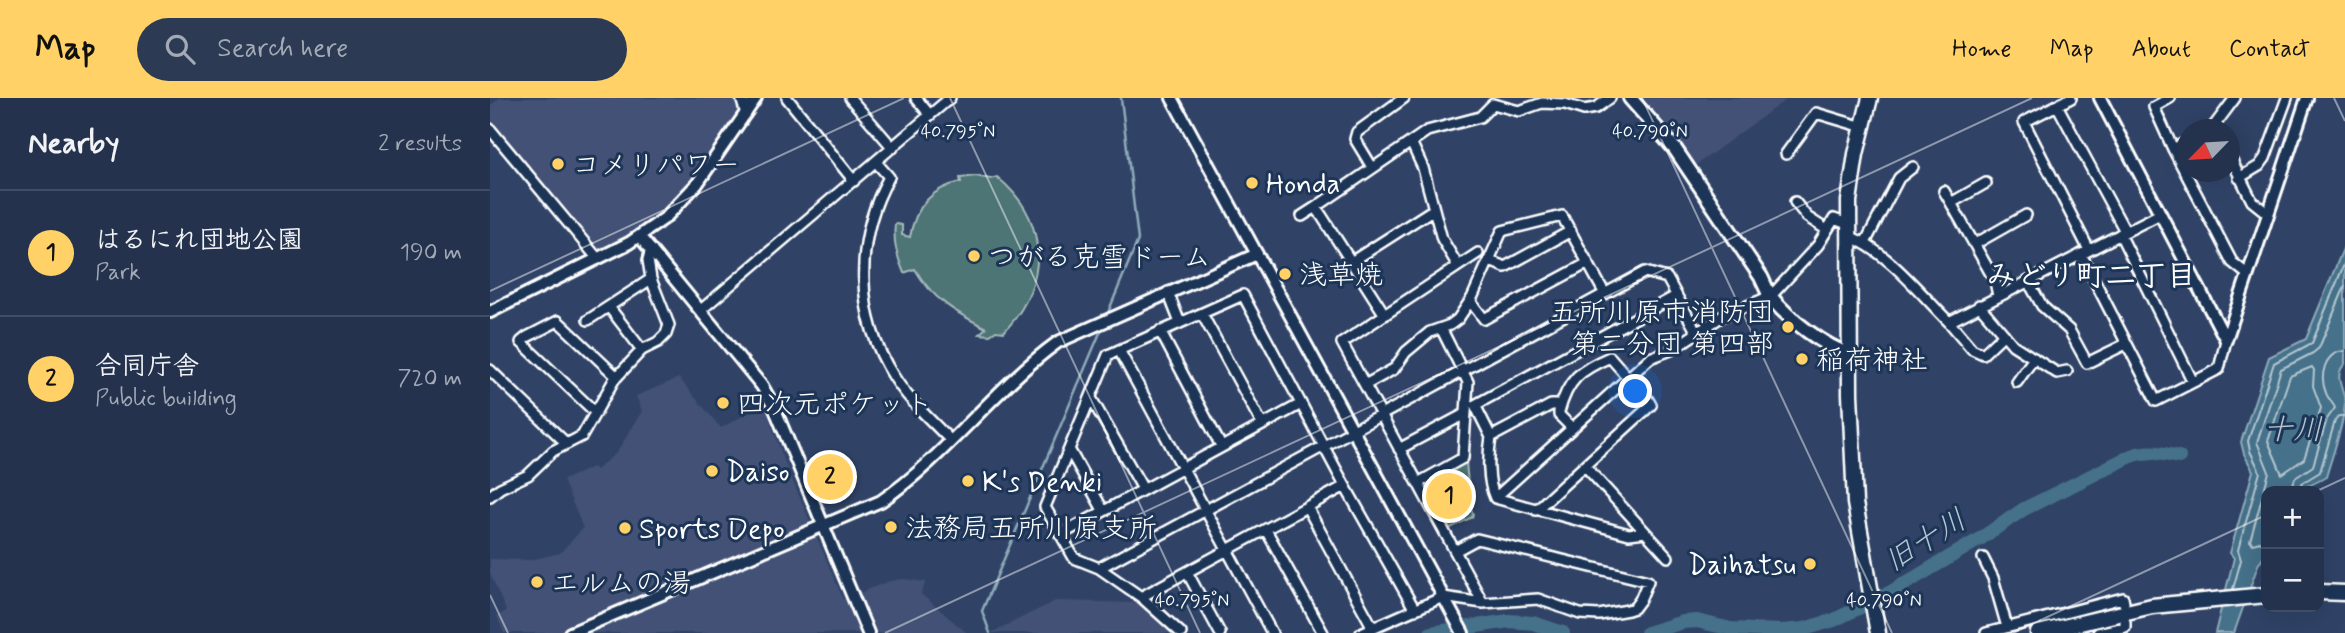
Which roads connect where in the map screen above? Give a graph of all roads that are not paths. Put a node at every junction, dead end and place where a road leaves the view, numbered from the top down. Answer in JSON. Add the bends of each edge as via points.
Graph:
{"nodes":[{"id":1,"x":741,"y":98,"type":"edge"},
{"id":2,"x":756,"y":98,"type":"edge"},
{"id":3,"x":787,"y":98,"type":"edge"},
{"id":4,"x":850,"y":98,"type":"edge"},
{"id":5,"x":916,"y":98,"type":"edge"},
{"id":6,"x":950,"y":98,"type":"edge"},
{"id":7,"x":1172,"y":98,"type":"edge"},
{"id":8,"x":1404,"y":98,"type":"edge"},
{"id":9,"x":1610,"y":98,"type":"edge"},
{"id":10,"x":1630,"y":98,"type":"edge"},
{"id":11,"x":1870,"y":98,"type":"edge"},
{"id":12,"x":2071,"y":98,"type":"edge"},
{"id":13,"x":2100,"y":98,"type":"edge"},
{"id":14,"x":2170,"y":98,"type":"edge"},
{"id":15,"x":2235,"y":98,"type":"edge"},
{"id":16,"x":2287,"y":98,"type":"edge"},
{"id":17,"x":2307,"y":98,"type":"edge"},
{"id":18,"x":1489,"y":101,"type":"edge"},
{"id":19,"x":2057,"y":105,"type":"junction"},
{"id":20,"x":746,"y":114,"type":"junction"},
{"id":21,"x":930,"y":114,"type":"junction"},
{"id":22,"x":2220,"y":119,"type":"edge"},
{"id":23,"x":1863,"y":127,"type":"junction"},
{"id":24,"x":490,"y":129,"type":"edge"},
{"id":25,"x":1411,"y":142,"type":"junction"},
{"id":26,"x":2177,"y":147,"type":"edge"},
{"id":27,"x":893,"y":148,"type":"junction"},
{"id":28,"x":2173,"y":149,"type":"junction"},
{"id":29,"x":1786,"y":154,"type":"dead end"},
{"id":30,"x":876,"y":162,"type":"junction"},
{"id":31,"x":1372,"y":167,"type":"junction"},
{"id":32,"x":1913,"y":167,"type":"dead end"},
{"id":33,"x":2240,"y":177,"type":"edge"},
{"id":34,"x":2240,"y":180,"type":"edge"},
{"id":35,"x":854,"y":181,"type":"junction"},
{"id":36,"x":1986,"y":183,"type":"dead end"},
{"id":37,"x":1944,"y":191,"type":"dead end"},
{"id":38,"x":1795,"y":202,"type":"dead end"},
{"id":39,"x":1951,"y":203,"type":"junction"},
{"id":40,"x":1316,"y":207,"type":"junction"},
{"id":41,"x":1434,"y":209,"type":"junction"},
{"id":42,"x":2267,"y":213,"type":"junction"},
{"id":43,"x":2160,"y":214,"type":"junction"},
{"id":44,"x":2026,"y":215,"type":"dead end"},
{"id":45,"x":1302,"y":216,"type":"dead end"},
{"id":46,"x":1827,"y":230,"type":"junction"},
{"id":47,"x":1849,"y":231,"type":"junction"},
{"id":48,"x":1571,"y":232,"type":"junction"},
{"id":49,"x":2123,"y":232,"type":"junction"},
{"id":50,"x":640,"y":237,"type":"junction"},
{"id":51,"x":1865,"y":243,"type":"junction"},
{"id":52,"x":1975,"y":244,"type":"junction"},
{"id":53,"x":651,"y":249,"type":"junction"},
{"id":54,"x":2085,"y":252,"type":"junction"},
{"id":55,"x":1478,"y":253,"type":"dead end"},
{"id":56,"x":1256,"y":254,"type":"junction"},
{"id":57,"x":598,"y":259,"type":"junction"},
{"id":58,"x":1490,"y":261,"type":"junction"},
{"id":59,"x":1352,"y":262,"type":"junction"},
{"id":60,"x":1588,"y":263,"type":"junction"},
{"id":61,"x":1458,"y":266,"type":"junction"},
{"id":62,"x":2246,"y":274,"type":"junction"},
{"id":63,"x":651,"y":279,"type":"junction"},
{"id":64,"x":2028,"y":281,"type":"junction"},
{"id":65,"x":1168,"y":292,"type":"junction"},
{"id":66,"x":1605,"y":294,"type":"junction"},
{"id":67,"x":1676,"y":296,"type":"junction"},
{"id":68,"x":1771,"y":296,"type":"junction"},
{"id":69,"x":1998,"y":296,"type":"junction"},
{"id":70,"x":1470,"y":301,"type":"junction"},
{"id":71,"x":1979,"y":305,"type":"junction"},
{"id":72,"x":608,"y":307,"type":"junction"},
{"id":73,"x":701,"y":310,"type":"junction"},
{"id":74,"x":490,"y":312,"type":"edge"},
{"id":75,"x":1202,"y":314,"type":"junction"},
{"id":76,"x":1385,"y":315,"type":"junction"},
{"id":77,"x":588,"y":320,"type":"dead end"},
{"id":78,"x":1949,"y":322,"type":"junction"},
{"id":79,"x":1180,"y":323,"type":"junction"},
{"id":80,"x":1441,"y":328,"type":"junction"},
{"id":81,"x":1160,"y":331,"type":"junction"},
{"id":82,"x":1697,"y":333,"type":"junction"},
{"id":83,"x":2004,"y":334,"type":"junction"},
{"id":84,"x":2226,"y":340,"type":"junction"},
{"id":85,"x":2126,"y":344,"type":"junction"},
{"id":86,"x":1119,"y":350,"type":"junction"},
{"id":87,"x":642,"y":351,"type":"junction"},
{"id":88,"x":1851,"y":355,"type":"junction"},
{"id":89,"x":2034,"y":358,"type":"junction"},
{"id":90,"x":490,"y":370,"type":"edge"},
{"id":91,"x":1463,"y":371,"type":"junction"},
{"id":92,"x":2067,"y":371,"type":"dead end"},
{"id":93,"x":617,"y":377,"type":"junction"},
{"id":94,"x":1629,"y":377,"type":"junction"},
{"id":95,"x":2017,"y":382,"type":"dead end"},
{"id":96,"x":2193,"y":382,"type":"junction"},
{"id":97,"x":1365,"y":385,"type":"junction"},
{"id":98,"x":1091,"y":398,"type":"junction"},
{"id":99,"x":1301,"y":404,"type":"junction"},
{"id":100,"x":1561,"y":405,"type":"junction"},
{"id":101,"x":596,"y":413,"type":"junction"},
{"id":102,"x":1465,"y":414,"type":"junction"},
{"id":103,"x":1381,"y":415,"type":"junction"},
{"id":104,"x":1262,"y":424,"type":"junction"},
{"id":105,"x":1572,"y":428,"type":"junction"},
{"id":106,"x":1353,"y":431,"type":"junction"},
{"id":107,"x":1491,"y":437,"type":"junction"},
{"id":108,"x":951,"y":441,"type":"junction"},
{"id":109,"x":567,"y":444,"type":"junction"},
{"id":110,"x":1222,"y":446,"type":"junction"},
{"id":111,"x":1324,"y":446,"type":"junction"},
{"id":112,"x":1399,"y":449,"type":"junction"},
{"id":113,"x":1070,"y":451,"type":"junction"},
{"id":114,"x":1585,"y":466,"type":"junction"},
{"id":115,"x":1181,"y":467,"type":"junction"},
{"id":116,"x":1418,"y":483,"type":"junction"},
{"id":117,"x":1345,"y":486,"type":"junction"},
{"id":118,"x":1143,"y":489,"type":"junction"},
{"id":119,"x":490,"y":496,"type":"edge"},
{"id":120,"x":1495,"y":498,"type":"junction"},
{"id":121,"x":1307,"y":508,"type":"junction"},
{"id":122,"x":1103,"y":510,"type":"junction"},
{"id":123,"x":1536,"y":510,"type":"junction"},
{"id":124,"x":1204,"y":511,"type":"junction"},
{"id":125,"x":823,"y":527,"type":"junction"},
{"id":126,"x":1266,"y":530,"type":"junction"},
{"id":127,"x":1644,"y":531,"type":"junction"},
{"id":128,"x":1060,"y":535,"type":"junction"},
{"id":129,"x":1227,"y":551,"type":"junction"},
{"id":130,"x":1455,"y":551,"type":"junction"},
{"id":131,"x":1668,"y":557,"type":"dead end"},
{"id":132,"x":1983,"y":558,"type":"dead end"},
{"id":133,"x":1099,"y":568,"type":"junction"},
{"id":134,"x":1187,"y":572,"type":"junction"},
{"id":135,"x":2324,"y":592,"type":"edge"},
{"id":136,"x":2345,"y":593,"type":"edge"},
{"id":137,"x":2261,"y":596,"type":"edge"},
{"id":138,"x":1141,"y":597,"type":"junction"},
{"id":139,"x":1443,"y":597,"type":"junction"},
{"id":140,"x":1483,"y":603,"type":"junction"},
{"id":141,"x":2124,"y":603,"type":"dead end"},
{"id":142,"x":1415,"y":610,"type":"junction"},
{"id":143,"x":2125,"y":622,"type":"dead end"},
{"id":144,"x":2007,"y":627,"type":"junction"},
{"id":145,"x":1373,"y":628,"type":"junction"},
{"id":146,"x":570,"y":633,"type":"edge"},
{"id":147,"x":868,"y":633,"type":"edge"},
{"id":148,"x":1181,"y":633,"type":"edge"},
{"id":149,"x":1220,"y":633,"type":"edge"},
{"id":150,"x":1272,"y":633,"type":"edge"},
{"id":151,"x":1323,"y":633,"type":"edge"},
{"id":152,"x":1361,"y":633,"type":"edge"},
{"id":153,"x":1463,"y":633,"type":"edge"},
{"id":154,"x":1878,"y":633,"type":"edge"},
{"id":155,"x":1986,"y":633,"type":"edge"},
{"id":156,"x":2038,"y":633,"type":"edge"},
{"id":157,"x":2098,"y":633,"type":"edge"}],
"edges":[{"from":1,"to":20,"type":"street"},
{"from":2,"to":20,"type":"street"},
{"from":3,"to":35,"type":"street"},
{"from":4,"to":27,"type":"street"},
{"from":5,"to":21,"type":"street"},
{"from":6,"to":21,"type":"street"},
{"from":7,"to":56,"type":"street"},
{"from":8,"to":31,"type":"street","via":[[1357,132],[1354,139]]},
{"from":9,"to":18,"type":"street","via":[[1584,110],[1542,103],[1519,111]]},
{"from":10,"to":68,"type":"main road","via":[[1675,149]]},
{"from":11,"to":23,"type":"highway"},
{"from":12,"to":19,"type":"street"},
{"from":13,"to":43,"type":"street"},
{"from":14,"to":28,"type":"street","via":[[2154,107]]},
{"from":15,"to":22,"type":"street"},
{"from":16,"to":33,"type":"street","via":[[2265,158]]},
{"from":17,"to":42,"type":"street"},
{"from":18,"to":25,"type":"street","via":[[1480,117],[1427,131]]},
{"from":19,"to":49,"type":"street"},
{"from":19,"to":54,"type":"street","via":[[2024,122]]},
{"from":20,"to":50,"type":"street","via":[[697,184]]},
{"from":21,"to":27,"type":"street"},
{"from":23,"to":29,"type":"street","via":[[1816,113]]},
{"from":23,"to":47,"type":"highway","via":[[1849,201]]},
{"from":24,"to":57,"type":"street"},
{"from":25,"to":31,"type":"street"},
{"from":25,"to":41,"type":"street"},
{"from":26,"to":28,"type":"street"},
{"from":27,"to":30,"type":"street"},
{"from":28,"to":62,"type":"street","via":[[2232,262]]},
{"from":30,"to":35,"type":"street"},
{"from":30,"to":108,"type":"street","via":[[889,177],[866,238],[866,309],[894,378]]},
{"from":31,"to":40,"type":"street"},
{"from":32,"to":51,"type":"street","via":[[1899,178]]},
{"from":34,"to":42,"type":"street","via":[[2252,201]]},
{"from":35,"to":73,"type":"street"},
{"from":36,"to":39,"type":"street"},
{"from":37,"to":39,"type":"street"},
{"from":38,"to":46,"type":"street"},
{"from":39,"to":52,"type":"street"},
{"from":40,"to":45,"type":"street"},
{"from":40,"to":59,"type":"street"},
{"from":41,"to":59,"type":"street"},
{"from":41,"to":61,"type":"street","via":[[1441,239]]},
{"from":42,"to":62,"type":"street"},
{"from":43,"to":49,"type":"street"},
{"from":43,"to":84,"type":"street"},
{"from":44,"to":52,"type":"street"},
{"from":46,"to":47,"type":"street","via":[[1834,219]]},
{"from":46,"to":68,"type":"street"},
{"from":47,"to":51,"type":"street"},
{"from":47,"to":88,"type":"highway"},
{"from":48,"to":58,"type":"street","via":[[1505,267]]},
{"from":48,"to":58,"type":"street","via":[[1560,215],[1505,230]]},
{"from":48,"to":60,"type":"street"},
{"from":49,"to":54,"type":"street"},
{"from":49,"to":96,"type":"street"},
{"from":50,"to":53,"type":"street"},
{"from":50,"to":57,"type":"street"},
{"from":51,"to":78,"type":"street"},
{"from":52,"to":69,"type":"street"},
{"from":53,"to":63,"type":"street"},
{"from":53,"to":73,"type":"street"},
{"from":54,"to":64,"type":"street"},
{"from":54,"to":85,"type":"street"},
{"from":55,"to":61,"type":"street"},
{"from":56,"to":65,"type":"street"},
{"from":56,"to":106,"type":"street"},
{"from":57,"to":74,"type":"street"},
{"from":58,"to":70,"type":"street"},
{"from":59,"to":76,"type":"street"},
{"from":60,"to":66,"type":"street"},
{"from":60,"to":70,"type":"street","via":[[1484,319]]},
{"from":61,"to":76,"type":"street"},
{"from":62,"to":84,"type":"street"},
{"from":63,"to":72,"type":"street"},
{"from":63,"to":87,"type":"street","via":[[668,326],[658,342]]},
{"from":64,"to":69,"type":"street"},
{"from":64,"to":85,"type":"street","via":[[2042,306],[2069,330],[2087,363]]},
{"from":65,"to":79,"type":"street"},
{"from":65,"to":108,"type":"street","via":[[1058,342]]},
{"from":66,"to":67,"type":"street","via":[[1647,272],[1667,278]]},
{"from":66,"to":91,"type":"street"},
{"from":67,"to":82,"type":"street"},
{"from":67,"to":107,"type":"street","via":[[1475,405]]},
{"from":68,"to":82,"type":"street"},
{"from":68,"to":88,"type":"main road","via":[[1800,326]]},
{"from":69,"to":71,"type":"street"},
{"from":70,"to":80,"type":"street","via":[[1458,319]]},
{"from":71,"to":78,"type":"street"},
{"from":71,"to":83,"type":"street"},
{"from":72,"to":77,"type":"street"},
{"from":72,"to":87,"type":"street"},
{"from":73,"to":125,"type":"street","via":[[774,407]]},
{"from":75,"to":79,"type":"street"},
{"from":75,"to":99,"type":"street","via":[[1244,295]]},
{"from":75,"to":104,"type":"street"},
{"from":76,"to":97,"type":"street","via":[[1342,343]]},
{"from":78,"to":83,"type":"street","via":[[1972,349],[1983,354]]},
{"from":79,"to":81,"type":"street"},
{"from":80,"to":91,"type":"street"},
{"from":80,"to":97,"type":"street","via":[[1418,341],[1394,369]]},
{"from":81,"to":86,"type":"street"},
{"from":81,"to":110,"type":"street"},
{"from":82,"to":94,"type":"street","via":[[1650,358]]},
{"from":83,"to":89,"type":"street"},
{"from":84,"to":96,"type":"street","via":[[2219,369]]},
{"from":85,"to":96,"type":"street","via":[[2156,401]]},
{"from":86,"to":98,"type":"street","via":[[1108,355]]},
{"from":86,"to":115,"type":"street"},
{"from":87,"to":93,"type":"street"},
{"from":88,"to":154,"type":"highway","via":[[1855,503]]},
{"from":89,"to":92,"type":"street","via":[[2057,373]]},
{"from":89,"to":95,"type":"street"},
{"from":90,"to":109,"type":"street"},
{"from":91,"to":102,"type":"street","via":[[1468,382]]},
{"from":91,"to":103,"type":"street"},
{"from":93,"to":101,"type":"street"},
{"from":93,"to":101,"type":"street","via":[[558,321],[521,342]]},
{"from":94,"to":100,"type":"street","via":[[1610,357],[1582,370]]},
{"from":94,"to":105,"type":"street"},
{"from":94,"to":114,"type":"street","via":[[1637,381],[1651,405]]},
{"from":97,"to":103,"type":"street"},
{"from":98,"to":113,"type":"street"},
{"from":98,"to":118,"type":"street"},
{"from":99,"to":104,"type":"street"},
{"from":99,"to":111,"type":"street"},
{"from":100,"to":105,"type":"street","via":[[1559,415]]},
{"from":100,"to":107,"type":"street","via":[[1551,405]]},
{"from":101,"to":109,"type":"street","via":[[582,436]]},
{"from":102,"to":112,"type":"street"},
{"from":102,"to":116,"type":"street","via":[[1463,458]]},
{"from":103,"to":106,"type":"street"},
{"from":103,"to":112,"type":"street"},
{"from":104,"to":110,"type":"street"},
{"from":105,"to":120,"type":"street"},
{"from":106,"to":111,"type":"street"},
{"from":106,"to":139,"type":"street"},
{"from":107,"to":120,"type":"street","via":[[1489,461]]},
{"from":108,"to":125,"type":"street","via":[[910,481],[881,501]]},
{"from":109,"to":119,"type":"street","via":[[528,475]]},
{"from":110,"to":115,"type":"street"},
{"from":111,"to":117,"type":"street"},
{"from":111,"to":124,"type":"street"},
{"from":112,"to":116,"type":"street"},
{"from":113,"to":122,"type":"street"},
{"from":113,"to":128,"type":"street","via":[[1045,507]]},
{"from":114,"to":123,"type":"street"},
{"from":114,"to":127,"type":"street"},
{"from":115,"to":118,"type":"street"},
{"from":115,"to":124,"type":"street"},
{"from":116,"to":130,"type":"street"},
{"from":117,"to":121,"type":"street"},
{"from":117,"to":142,"type":"street"},
{"from":118,"to":122,"type":"street"},
{"from":120,"to":123,"type":"street"},
{"from":121,"to":126,"type":"street"},
{"from":121,"to":145,"type":"street"},
{"from":122,"to":128,"type":"street"},
{"from":123,"to":127,"type":"street","via":[[1629,534]]},
{"from":124,"to":129,"type":"street"},
{"from":124,"to":133,"type":"street"},
{"from":125,"to":146,"type":"street"},
{"from":125,"to":147,"type":"street"},
{"from":126,"to":129,"type":"street"},
{"from":126,"to":151,"type":"street"},
{"from":127,"to":131,"type":"street"},
{"from":128,"to":133,"type":"street","via":[[1074,558]]},
{"from":129,"to":134,"type":"street"},
{"from":129,"to":150,"type":"street"},
{"from":130,"to":140,"type":"street"},
{"from":130,"to":140,"type":"street","via":[[1477,539],[1648,581],[1634,608],[1599,615],[1580,614],[1538,599]]},
{"from":132,"to":144,"type":"street"},
{"from":133,"to":138,"type":"street"},
{"from":134,"to":138,"type":"street"},
{"from":134,"to":149,"type":"street"},
{"from":135,"to":136,"type":"highway"},
{"from":137,"to":156,"type":"highway","via":[[2159,606]]},
{"from":138,"to":148,"type":"street"},
{"from":139,"to":140,"type":"street"},
{"from":139,"to":142,"type":"street"},
{"from":139,"to":153,"type":"street"},
{"from":141,"to":144,"type":"street","via":[[2123,598]]},
{"from":142,"to":145,"type":"street"},
{"from":143,"to":157,"type":"street","via":[[2125,627]]},
{"from":144,"to":155,"type":"street"},
{"from":145,"to":152,"type":"street"}]}
